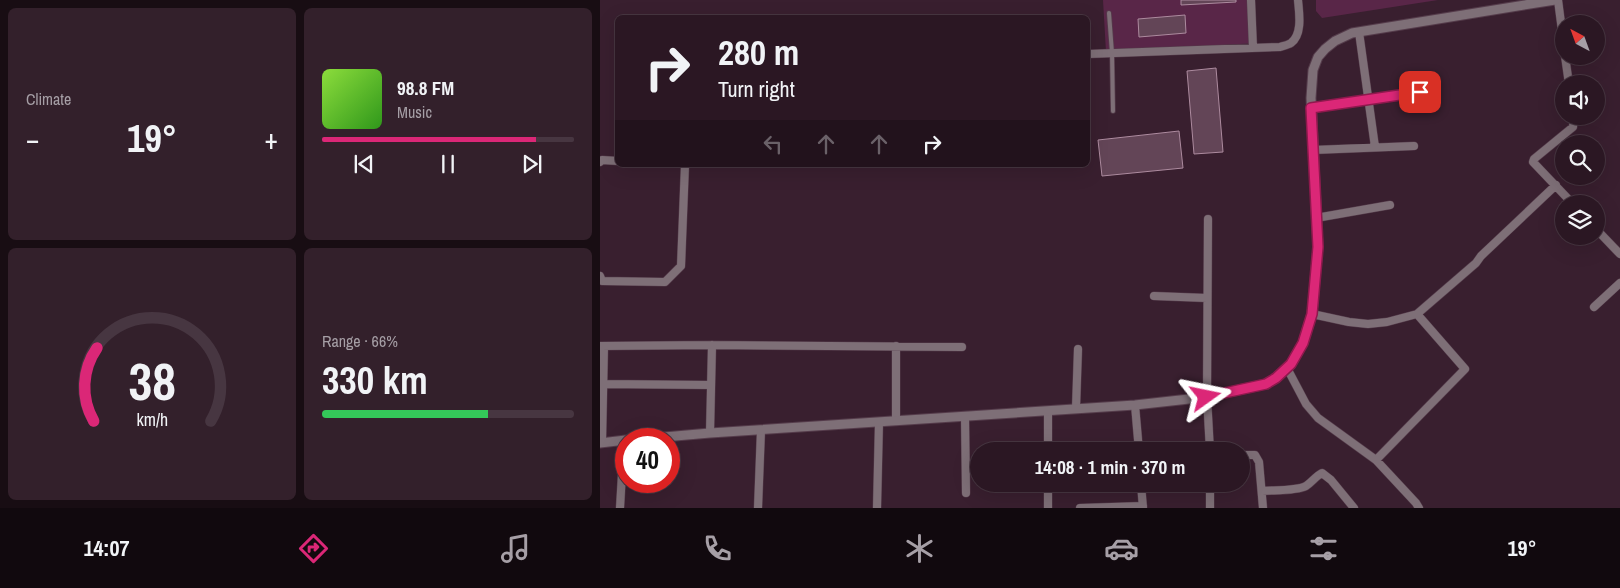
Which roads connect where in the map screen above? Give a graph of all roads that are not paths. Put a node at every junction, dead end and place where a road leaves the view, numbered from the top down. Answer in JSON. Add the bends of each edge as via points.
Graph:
{"nodes":[{"id":1,"x":1251,"y":0,"type":"edge"},
{"id":2,"x":1298,"y":0,"type":"edge"},
{"id":3,"x":1557,"y":0,"type":"edge"},
{"id":4,"x":1109,"y":13,"type":"dead end"},
{"id":5,"x":1559,"y":15,"type":"edge"},
{"id":6,"x":1359,"y":32,"type":"junction"},
{"id":7,"x":1253,"y":48,"type":"junction"},
{"id":8,"x":1112,"y":53,"type":"junction"},
{"id":9,"x":1090,"y":54,"type":"edge"},
{"id":10,"x":1420,"y":92,"type":"dead end"},
{"id":11,"x":1368,"y":100,"type":"junction"},
{"id":12,"x":1311,"y":108,"type":"junction"},
{"id":13,"x":1113,"y":112,"type":"dead end"},
{"id":14,"x":1573,"y":125,"type":"edge"},
{"id":15,"x":1562,"y":135,"type":"edge"},
{"id":16,"x":1555,"y":141,"type":"edge"},
{"id":17,"x":1414,"y":146,"type":"dead end"},
{"id":18,"x":1375,"y":147,"type":"junction"},
{"id":19,"x":1313,"y":150,"type":"junction"},
{"id":20,"x":615,"y":161,"type":"edge"},
{"id":21,"x":600,"y":162,"type":"edge"},
{"id":22,"x":685,"y":167,"type":"edge"},
{"id":23,"x":1555,"y":184,"type":"edge"},
{"id":24,"x":1556,"y":185,"type":"joint"},
{"id":25,"x":1564,"y":195,"type":"edge"},
{"id":26,"x":1390,"y":205,"type":"dead end"},
{"id":27,"x":1316,"y":218,"type":"junction"},
{"id":28,"x":1208,"y":219,"type":"dead end"},
{"id":29,"x":1605,"y":238,"type":"edge"},
{"id":30,"x":1620,"y":254,"type":"edge"},
{"id":31,"x":600,"y":276,"type":"edge"},
{"id":32,"x":1620,"y":283,"type":"edge"},
{"id":33,"x":1154,"y":296,"type":"dead end"},
{"id":34,"x":1207,"y":298,"type":"junction"},
{"id":35,"x":1594,"y":307,"type":"dead end"},
{"id":36,"x":1312,"y":314,"type":"junction"},
{"id":37,"x":1417,"y":314,"type":"junction"},
{"id":38,"x":712,"y":345,"type":"junction"},
{"id":39,"x":602,"y":346,"type":"edge"},
{"id":40,"x":896,"y":346,"type":"junction"},
{"id":41,"x":962,"y":347,"type":"dead end"},
{"id":42,"x":1078,"y":348,"type":"dead end"},
{"id":43,"x":1286,"y":368,"type":"junction"},
{"id":44,"x":602,"y":384,"type":"edge"},
{"id":45,"x":711,"y":384,"type":"junction"},
{"id":46,"x":1206,"y":397,"type":"junction"},
{"id":47,"x":1135,"y":405,"type":"junction"},
{"id":48,"x":1076,"y":408,"type":"junction"},
{"id":49,"x":1048,"y":411,"type":"junction"},
{"id":50,"x":965,"y":416,"type":"junction"},
{"id":51,"x":896,"y":421,"type":"junction"},
{"id":52,"x":879,"y":422,"type":"junction"},
{"id":53,"x":762,"y":430,"type":"junction"},
{"id":54,"x":710,"y":433,"type":"junction"},
{"id":55,"x":680,"y":436,"type":"edge"},
{"id":56,"x":615,"y":441,"type":"edge"},
{"id":57,"x":1048,"y":442,"type":"edge"},
{"id":58,"x":1138,"y":442,"type":"edge"},
{"id":59,"x":1209,"y":442,"type":"edge"},
{"id":60,"x":601,"y":443,"type":"edge"},
{"id":61,"x":1250,"y":454,"type":"edge"},
{"id":62,"x":1376,"y":460,"type":"junction"},
{"id":63,"x":1262,"y":491,"type":"junction"},
{"id":64,"x":1048,"y":492,"type":"edge"},
{"id":65,"x":1142,"y":492,"type":"edge"},
{"id":66,"x":1210,"y":492,"type":"edge"},
{"id":67,"x":621,"y":493,"type":"edge"},
{"id":68,"x":966,"y":493,"type":"dead end"},
{"id":69,"x":1143,"y":507,"type":"edge"},
{"id":70,"x":620,"y":508,"type":"edge"},
{"id":71,"x":758,"y":508,"type":"edge"},
{"id":72,"x":877,"y":508,"type":"edge"},
{"id":73,"x":1048,"y":508,"type":"edge"},
{"id":74,"x":1080,"y":508,"type":"edge"},
{"id":75,"x":1210,"y":508,"type":"edge"},
{"id":76,"x":1263,"y":508,"type":"edge"},
{"id":77,"x":1354,"y":508,"type":"edge"},
{"id":78,"x":1419,"y":508,"type":"edge"}],
"edges":[{"from":1,"to":7,"type":"street"},
{"from":2,"to":7,"type":"street","via":[[1299,26],[1292,42],[1280,48]]},
{"from":3,"to":5,"type":"street"},
{"from":3,"to":6,"type":"street"},
{"from":4,"to":8,"type":"lane"},
{"from":6,"to":11,"type":"street"},
{"from":6,"to":12,"type":"street","via":[[1335,41],[1318,57],[1313,70]]},
{"from":7,"to":8,"type":"street"},
{"from":8,"to":9,"type":"street"},
{"from":8,"to":13,"type":"lane"},
{"from":10,"to":11,"type":"street"},
{"from":11,"to":12,"type":"street"},
{"from":11,"to":18,"type":"street"},
{"from":12,"to":19,"type":"street"},
{"from":14,"to":15,"type":"street"},
{"from":16,"to":23,"type":"street","via":[[1533,162]]},
{"from":17,"to":18,"type":"street"},
{"from":18,"to":19,"type":"street"},
{"from":19,"to":27,"type":"street"},
{"from":20,"to":21,"type":"street"},
{"from":22,"to":31,"type":"street","via":[[681,266],[665,282],[602,281]]},
{"from":24,"to":25,"type":"street"},
{"from":24,"to":37,"type":"street","via":[[1476,263]]},
{"from":26,"to":27,"type":"street"},
{"from":27,"to":36,"type":"street","via":[[1318,247]]},
{"from":28,"to":34,"type":"street"},
{"from":29,"to":30,"type":"street"},
{"from":32,"to":35,"type":"street"},
{"from":33,"to":34,"type":"street"},
{"from":34,"to":46,"type":"street"},
{"from":36,"to":37,"type":"street","via":[[1368,324]]},
{"from":36,"to":43,"type":"street","via":[[1303,343]]},
{"from":37,"to":62,"type":"street","via":[[1465,369]]},
{"from":38,"to":39,"type":"street"},
{"from":38,"to":40,"type":"street"},
{"from":38,"to":45,"type":"street"},
{"from":39,"to":44,"type":"street"},
{"from":40,"to":41,"type":"street"},
{"from":40,"to":51,"type":"street"},
{"from":42,"to":48,"type":"street"},
{"from":43,"to":46,"type":"street","via":[[1266,384]]},
{"from":43,"to":62,"type":"street","via":[[1306,404],[1318,418]]},
{"from":44,"to":45,"type":"street"},
{"from":44,"to":60,"type":"street"},
{"from":45,"to":54,"type":"street"},
{"from":46,"to":47,"type":"street"},
{"from":46,"to":59,"type":"street"},
{"from":47,"to":48,"type":"street"},
{"from":47,"to":58,"type":"street"},
{"from":48,"to":49,"type":"street"},
{"from":49,"to":50,"type":"street"},
{"from":49,"to":57,"type":"street"},
{"from":50,"to":51,"type":"street"},
{"from":50,"to":68,"type":"street"},
{"from":51,"to":52,"type":"street"},
{"from":52,"to":53,"type":"street"},
{"from":52,"to":72,"type":"street"},
{"from":53,"to":54,"type":"street"},
{"from":53,"to":71,"type":"street"},
{"from":54,"to":55,"type":"street"},
{"from":56,"to":60,"type":"street"},
{"from":61,"to":63,"type":"street","via":[[1257,458]]},
{"from":62,"to":78,"type":"street"},
{"from":63,"to":76,"type":"street"},
{"from":63,"to":77,"type":"street","via":[[1302,488],[1322,473]]},
{"from":64,"to":73,"type":"street"},
{"from":65,"to":69,"type":"street"},
{"from":66,"to":75,"type":"street"},
{"from":67,"to":70,"type":"street"},
{"from":69,"to":74,"type":"street"}]}
